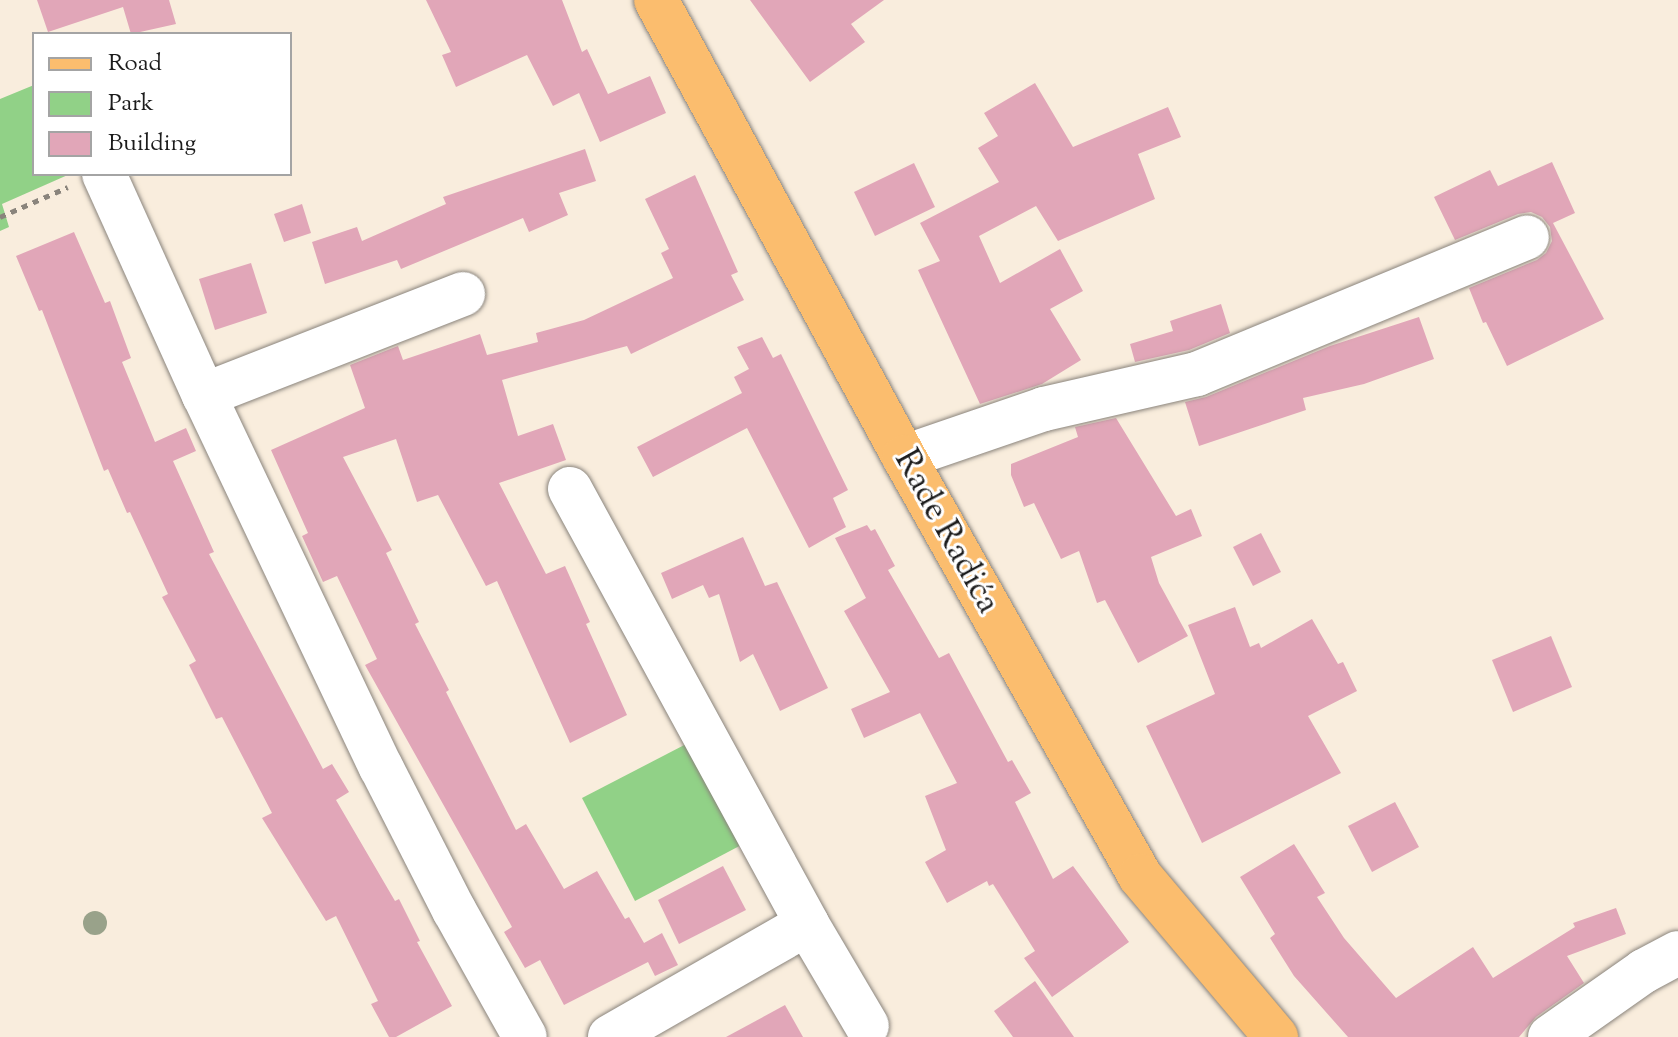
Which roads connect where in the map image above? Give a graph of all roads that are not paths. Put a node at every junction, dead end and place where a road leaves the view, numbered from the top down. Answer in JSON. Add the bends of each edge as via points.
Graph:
{"nodes":[{"id":1,"x":656,"y":0,"type":"edge"},
{"id":2,"x":87,"y":180,"type":"edge"},
{"id":3,"x":1527,"y":237,"type":"dead end"},
{"id":4,"x":463,"y":294,"type":"dead end"},
{"id":5,"x":204,"y":395,"type":"junction"},
{"id":6,"x":904,"y":457,"type":"junction"},
{"id":7,"x":570,"y":489,"type":"dead end"},
{"id":8,"x":807,"y":924,"type":"junction"},
{"id":9,"x":1678,"y":953,"type":"edge"},
{"id":10,"x":867,"y":1026,"type":"dead end"},
{"id":11,"x":525,"y":1037,"type":"edge"},
{"id":12,"x":610,"y":1037,"type":"edge"},
{"id":13,"x":1276,"y":1037,"type":"edge"},
{"id":14,"x":1550,"y":1037,"type":"edge"}],
"edges":[{"from":1,"to":6,"type":"main road","name":"Rade Radića"},
{"from":2,"to":5,"type":"street"},
{"from":3,"to":6,"type":"street","via":[[1197,374],[1044,409]]},
{"from":4,"to":5,"type":"street"},
{"from":5,"to":11,"type":"street","via":[[381,767]]},
{"from":6,"to":13,"type":"main road","name":"Rade Radića","via":[[1140,876]]},
{"from":7,"to":8,"type":"street"},
{"from":8,"to":10,"type":"street"},
{"from":8,"to":12,"type":"street"},
{"from":9,"to":14,"type":"street"}]}
